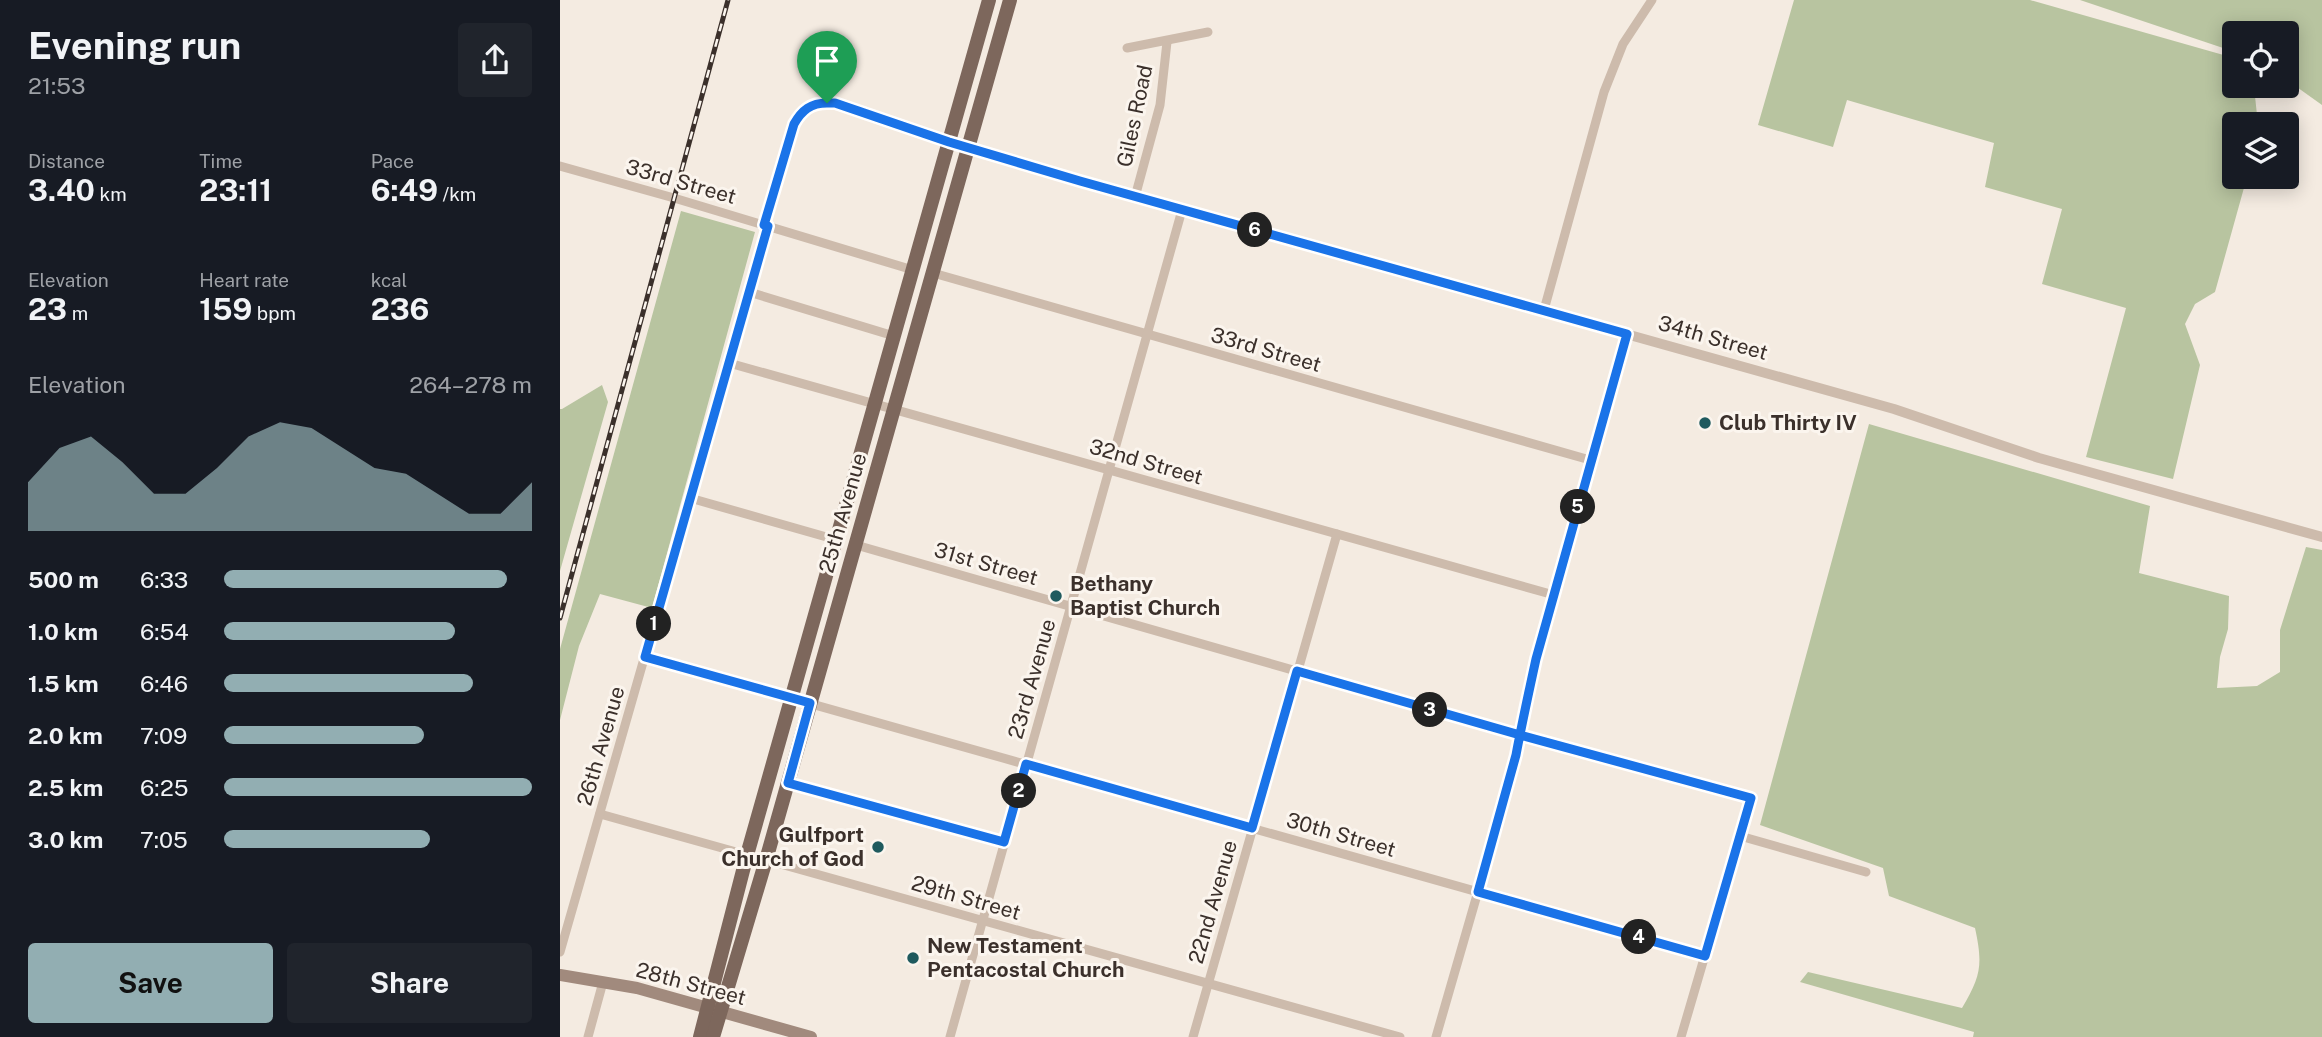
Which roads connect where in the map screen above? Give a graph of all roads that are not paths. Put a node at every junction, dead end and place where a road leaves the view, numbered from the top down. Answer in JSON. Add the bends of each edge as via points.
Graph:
{"nodes":[{"id":1,"x":989,"y":0,"type":"edge"},
{"id":2,"x":1010,"y":0,"type":"edge"},
{"id":3,"x":1652,"y":0,"type":"edge"},
{"id":4,"x":1208,"y":32,"type":"dead end"},
{"id":5,"x":1167,"y":42,"type":"junction"},
{"id":6,"x":1127,"y":48,"type":"dead end"},
{"id":7,"x":810,"y":105,"type":"joint"},
{"id":8,"x":949,"y":142,"type":"junction"},
{"id":9,"x":968,"y":148,"type":"junction"},
{"id":10,"x":560,"y":166,"type":"edge"},
{"id":11,"x":1135,"y":197,"type":"junction"},
{"id":12,"x":1182,"y":210,"type":"junction"},
{"id":13,"x":766,"y":226,"type":"junction"},
{"id":14,"x":913,"y":270,"type":"junction"},
{"id":15,"x":933,"y":273,"type":"junction"},
{"id":16,"x":749,"y":292,"type":"junction"},
{"id":17,"x":1544,"y":310,"type":"junction"},
{"id":18,"x":1147,"y":334,"type":"junction"},
{"id":19,"x":1627,"y":334,"type":"junction"},
{"id":20,"x":894,"y":336,"type":"junction"},
{"id":21,"x":729,"y":363,"type":"junction"},
{"id":22,"x":875,"y":404,"type":"junction"},
{"id":23,"x":894,"y":409,"type":"junction"},
{"id":24,"x":1590,"y":460,"type":"junction"},
{"id":25,"x":1109,"y":470,"type":"junction"},
{"id":26,"x":690,"y":498,"type":"junction"},
{"id":27,"x":1337,"y":534,"type":"junction"},
{"id":28,"x":2322,"y":537,"type":"edge"},
{"id":29,"x":837,"y":540,"type":"junction"},
{"id":30,"x":856,"y":545,"type":"junction"},
{"id":31,"x":1554,"y":595,"type":"junction"},
{"id":32,"x":1071,"y":606,"type":"junction"},
{"id":33,"x":645,"y":657,"type":"junction"},
{"id":34,"x":1297,"y":671,"type":"junction"},
{"id":35,"x":791,"y":698,"type":"junction"},
{"id":36,"x":810,"y":703,"type":"junction"},
{"id":37,"x":1520,"y":735,"type":"junction"},
{"id":38,"x":1026,"y":764,"type":"junction"},
{"id":39,"x":788,"y":783,"type":"junction"},
{"id":40,"x":600,"y":814,"type":"junction"},
{"id":41,"x":1252,"y":828,"type":"junction"},
{"id":42,"x":1740,"y":836,"type":"junction"},
{"id":43,"x":1004,"y":842,"type":"junction"},
{"id":44,"x":747,"y":855,"type":"junction"},
{"id":45,"x":766,"y":860,"type":"junction"},
{"id":46,"x":1866,"y":872,"type":"dead end"},
{"id":47,"x":1478,"y":892,"type":"junction"},
{"id":48,"x":982,"y":920,"type":"junction"},
{"id":49,"x":560,"y":952,"type":"edge"},
{"id":50,"x":1705,"y":956,"type":"junction"},
{"id":51,"x":560,"y":975,"type":"edge"},
{"id":52,"x":603,"y":982,"type":"junction"},
{"id":53,"x":1208,"y":984,"type":"junction"},
{"id":54,"x":714,"y":1009,"type":"junction"},
{"id":55,"x":588,"y":1037,"type":"edge"},
{"id":56,"x":700,"y":1037,"type":"edge"},
{"id":57,"x":713,"y":1037,"type":"edge"},
{"id":58,"x":811,"y":1037,"type":"edge"},
{"id":59,"x":950,"y":1037,"type":"edge"},
{"id":60,"x":1193,"y":1037,"type":"edge"},
{"id":61,"x":1400,"y":1037,"type":"edge"},
{"id":62,"x":1436,"y":1037,"type":"edge"},
{"id":63,"x":1681,"y":1037,"type":"edge"}],
"edges":[{"from":1,"to":8,"type":"main road","name":"25th Avenue"},
{"from":2,"to":9,"type":"main road","name":"25th Avenue"},
{"from":3,"to":17,"type":"street","via":[[1623,44],[1604,92]]},
{"from":4,"to":5,"type":"street"},
{"from":5,"to":6,"type":"street"},
{"from":5,"to":11,"type":"street","name":"Giles Road","via":[[1160,105]]},
{"from":7,"to":8,"type":"street","name":"34th Street","via":[[835,103]]},
{"from":7,"to":13,"type":"street","name":"26th Avenue","via":[[794,124]]},
{"from":8,"to":9,"type":"street","name":"34th Street"},
{"from":8,"to":14,"type":"main road","name":"25th Avenue"},
{"from":9,"to":11,"type":"street","name":"34th Street"},
{"from":9,"to":15,"type":"main road","name":"25th Avenue"},
{"from":10,"to":13,"type":"street","name":"33rd Street"},
{"from":11,"to":12,"type":"street","name":"34th Street"},
{"from":12,"to":17,"type":"street","name":"34th Street"},
{"from":12,"to":18,"type":"street","name":"23rd Avenue"},
{"from":13,"to":14,"type":"street","name":"33rd Street"},
{"from":13,"to":16,"type":"street","name":"26th Avenue"},
{"from":14,"to":20,"type":"main road","name":"25th Avenue"},
{"from":15,"to":18,"type":"street","name":"33rd Street"},
{"from":15,"to":23,"type":"main road","name":"25th Avenue"},
{"from":16,"to":20,"type":"street"},
{"from":16,"to":21,"type":"street","name":"26th Avenue"},
{"from":17,"to":19,"type":"street","name":"34th Street"},
{"from":18,"to":24,"type":"street","name":"33rd Street"},
{"from":18,"to":25,"type":"street","name":"23rd Avenue"},
{"from":19,"to":24,"type":"street"},
{"from":19,"to":28,"type":"street","name":"34th Street","via":[[1894,409],[2039,458]]},
{"from":20,"to":22,"type":"main road","name":"25th Avenue"},
{"from":21,"to":22,"type":"street","name":"32nd Street"},
{"from":21,"to":26,"type":"street","name":"26th Avenue"},
{"from":22,"to":23,"type":"street","name":"32nd Street"},
{"from":22,"to":29,"type":"main road","name":"25th Avenue"},
{"from":23,"to":25,"type":"street","name":"32nd Street"},
{"from":23,"to":30,"type":"main road","name":"25th Avenue"},
{"from":24,"to":31,"type":"street"},
{"from":25,"to":27,"type":"street","name":"32nd Street"},
{"from":25,"to":32,"type":"street","name":"23rd Avenue"},
{"from":26,"to":29,"type":"street"},
{"from":26,"to":33,"type":"street","name":"26th Avenue"},
{"from":27,"to":31,"type":"street","name":"32nd Street"},
{"from":27,"to":34,"type":"street","name":"22nd Avenue"},
{"from":29,"to":35,"type":"main road","name":"25th Avenue"},
{"from":30,"to":32,"type":"street","name":"31st Street"},
{"from":30,"to":36,"type":"main road","name":"25th Avenue"},
{"from":31,"to":37,"type":"street"},
{"from":32,"to":34,"type":"street","name":"31st Street"},
{"from":32,"to":38,"type":"street","name":"23rd Avenue"},
{"from":33,"to":35,"type":"street","name":"30th Street"},
{"from":33,"to":40,"type":"street","name":"26th Avenue"},
{"from":34,"to":37,"type":"street","name":"31st Street"},
{"from":34,"to":41,"type":"street","name":"22nd Avenue"},
{"from":35,"to":36,"type":"street","name":"30th Street"},
{"from":35,"to":44,"type":"main road","name":"25th Avenue"},
{"from":36,"to":38,"type":"street","name":"30th Street"},
{"from":36,"to":39,"type":"main road","name":"25th Avenue"},
{"from":37,"to":42,"type":"street","name":"31st Street","via":[[1751,798]]},
{"from":37,"to":47,"type":"street"},
{"from":38,"to":41,"type":"street","name":"30th Street"},
{"from":38,"to":43,"type":"street","name":"23rd Avenue"},
{"from":39,"to":43,"type":"street"},
{"from":39,"to":45,"type":"main road","name":"25th Avenue"},
{"from":40,"to":44,"type":"street"},
{"from":40,"to":49,"type":"street","name":"26th Avenue"},
{"from":41,"to":47,"type":"street","name":"30th Street"},
{"from":41,"to":53,"type":"street","name":"22nd Avenue"},
{"from":42,"to":46,"type":"street"},
{"from":42,"to":50,"type":"street"},
{"from":43,"to":48,"type":"street","name":"23rd Avenue"},
{"from":44,"to":54,"type":"main road","name":"25th Avenue"},
{"from":45,"to":48,"type":"street","name":"29th Street"},
{"from":45,"to":54,"type":"main road","name":"25th Avenue"},
{"from":47,"to":50,"type":"street","name":"30th Street"},
{"from":47,"to":62,"type":"street"},
{"from":48,"to":53,"type":"street","name":"29th Street"},
{"from":48,"to":59,"type":"street","name":"23rd Avenue"},
{"from":50,"to":63,"type":"street"},
{"from":51,"to":52,"type":"main road","name":"28th Street"},
{"from":52,"to":54,"type":"main road","name":"28th Street"},
{"from":52,"to":55,"type":"street"},
{"from":53,"to":60,"type":"street","name":"22nd Avenue"},
{"from":53,"to":61,"type":"street","name":"29th Street"},
{"from":54,"to":56,"type":"main road","name":"25th Avenue"},
{"from":54,"to":57,"type":"main road","name":"25th Avenue"},
{"from":54,"to":58,"type":"main road","name":"28th Street"}]}
